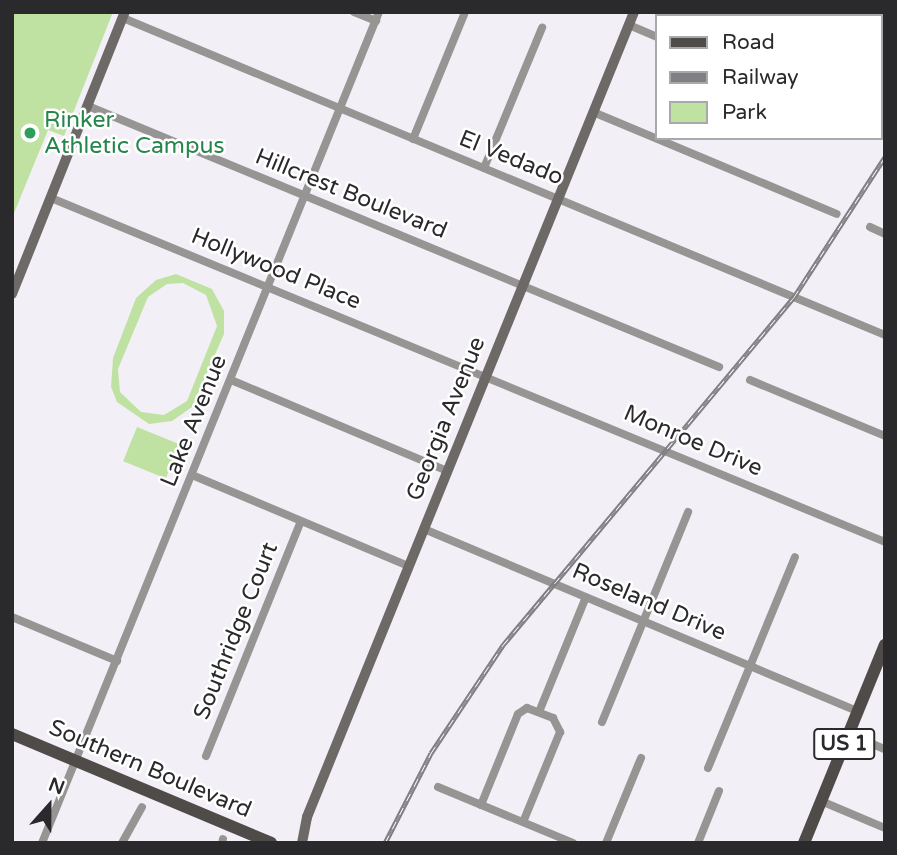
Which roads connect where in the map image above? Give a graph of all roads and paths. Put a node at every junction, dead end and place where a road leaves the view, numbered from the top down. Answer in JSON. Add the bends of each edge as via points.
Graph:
{"nodes":[{"id":1,"x":354,"y":12,"type":"edge"},
{"id":2,"x":379,"y":12,"type":"edge"},
{"id":3,"x":466,"y":12,"type":"edge"},
{"id":4,"x":634,"y":12,"type":"edge"},
{"id":5,"x":124,"y":15,"type":"edge"},
{"id":6,"x":376,"y":22,"type":"junction"},
{"id":7,"x":629,"y":25,"type":"junction"},
{"id":8,"x":542,"y":28,"type":"dead end"},
{"id":9,"x":656,"y":37,"type":"edge"},
{"id":10,"x":88,"y":106,"type":"junction"},
{"id":11,"x":340,"y":109,"type":"junction"},
{"id":12,"x":593,"y":112,"type":"junction"},
{"id":13,"x":656,"y":138,"type":"edge"},
{"id":14,"x":413,"y":139,"type":"junction"},
{"id":15,"x":660,"y":140,"type":"edge"},
{"id":16,"x":484,"y":168,"type":"junction"},
{"id":17,"x":305,"y":196,"type":"junction"},
{"id":18,"x":51,"y":198,"type":"junction"},
{"id":19,"x":558,"y":198,"type":"junction"},
{"id":20,"x":837,"y":214,"type":"dead end"},
{"id":21,"x":870,"y":227,"type":"dead end"},
{"id":22,"x":885,"y":234,"type":"edge"},
{"id":23,"x":523,"y":286,"type":"junction"},
{"id":24,"x":268,"y":287,"type":"junction"},
{"id":25,"x":12,"y":294,"type":"edge"},
{"id":26,"x":885,"y":335,"type":"edge"},
{"id":27,"x":719,"y":367,"type":"dead end"},
{"id":28,"x":486,"y":376,"type":"junction"},
{"id":29,"x":231,"y":380,"type":"junction"},
{"id":30,"x":750,"y":380,"type":"dead end"},
{"id":31,"x":885,"y":436,"type":"edge"},
{"id":32,"x":448,"y":471,"type":"junction"},
{"id":33,"x":192,"y":475,"type":"junction"},
{"id":34,"x":688,"y":512,"type":"dead end"},
{"id":35,"x":301,"y":521,"type":"junction"},
{"id":36,"x":424,"y":529,"type":"junction"},
{"id":37,"x":885,"y":542,"type":"edge"},
{"id":38,"x":794,"y":557,"type":"dead end"},
{"id":39,"x":410,"y":566,"type":"junction"},
{"id":40,"x":586,"y":597,"type":"junction"},
{"id":41,"x":12,"y":617,"type":"edge"},
{"id":42,"x":643,"y":621,"type":"junction"},
{"id":43,"x":885,"y":645,"type":"edge"},
{"id":44,"x":117,"y":661,"type":"junction"},
{"id":45,"x":750,"y":665,"type":"junction"},
{"id":46,"x":858,"y":710,"type":"junction"},
{"id":47,"x":539,"y":712,"type":"junction"},
{"id":48,"x":602,"y":722,"type":"dead end"},
{"id":49,"x":12,"y":734,"type":"edge"},
{"id":50,"x":849,"y":734,"type":"junction"},
{"id":51,"x":885,"y":749,"type":"edge"},
{"id":52,"x":206,"y":756,"type":"dead end"},
{"id":53,"x":641,"y":758,"type":"dead end"},
{"id":54,"x":76,"y":761,"type":"junction"},
{"id":55,"x":708,"y":768,"type":"dead end"},
{"id":56,"x":438,"y":787,"type":"dead end"},
{"id":57,"x":719,"y":791,"type":"dead end"},
{"id":58,"x":821,"y":801,"type":"junction"},
{"id":59,"x":481,"y":805,"type":"junction"},
{"id":60,"x":142,"y":807,"type":"dead end"},
{"id":61,"x":523,"y":822,"type":"junction"},
{"id":62,"x":885,"y":828,"type":"edge"},
{"id":63,"x":42,"y":843,"type":"edge"},
{"id":64,"x":122,"y":843,"type":"edge"},
{"id":65,"x":271,"y":843,"type":"edge"},
{"id":66,"x":302,"y":843,"type":"edge"},
{"id":67,"x":573,"y":843,"type":"edge"},
{"id":68,"x":606,"y":843,"type":"edge"},
{"id":69,"x":698,"y":843,"type":"edge"},
{"id":70,"x":804,"y":843,"type":"edge"}],
"edges":[{"from":1,"to":6,"type":"street"},
{"from":2,"to":6,"type":"street","name":"Lake Avenue"},
{"from":3,"to":14,"type":"street"},
{"from":4,"to":7,"type":"street","name":"Georgia Avenue"},
{"from":5,"to":10,"type":"street"},
{"from":5,"to":11,"type":"street","name":"El Vedado"},
{"from":6,"to":11,"type":"street","name":"Lake Avenue"},
{"from":7,"to":9,"type":"street"},
{"from":7,"to":12,"type":"street","name":"Georgia Avenue"},
{"from":8,"to":16,"type":"street"},
{"from":10,"to":17,"type":"street","name":"Hillcrest Boulevard"},
{"from":10,"to":18,"type":"street"},
{"from":11,"to":14,"type":"street","name":"El Vedado"},
{"from":11,"to":17,"type":"street","name":"Lake Avenue"},
{"from":12,"to":13,"type":"street"},
{"from":12,"to":19,"type":"street","name":"Georgia Avenue"},
{"from":14,"to":16,"type":"street","name":"El Vedado"},
{"from":15,"to":20,"type":"street"},
{"from":16,"to":19,"type":"street","name":"El Vedado"},
{"from":17,"to":23,"type":"street","name":"Hillcrest Boulevard"},
{"from":17,"to":24,"type":"street","name":"Lake Avenue"},
{"from":18,"to":24,"type":"street","name":"Hollywood Place"},
{"from":18,"to":25,"type":"street"},
{"from":19,"to":23,"type":"street","name":"Georgia Avenue"},
{"from":19,"to":26,"type":"street","name":"El Vedado"},
{"from":21,"to":22,"type":"street"},
{"from":23,"to":27,"type":"street","name":"Hillcrest Boulevard"},
{"from":23,"to":28,"type":"street","name":"Georgia Avenue"},
{"from":24,"to":28,"type":"street","name":"Hollywood Place"},
{"from":24,"to":29,"type":"street","name":"Lake Avenue"},
{"from":28,"to":32,"type":"street","name":"Georgia Avenue"},
{"from":28,"to":37,"type":"street","name":"Monroe Drive"},
{"from":29,"to":32,"type":"street"},
{"from":29,"to":33,"type":"street","name":"Lake Avenue"},
{"from":30,"to":31,"type":"street"},
{"from":32,"to":36,"type":"street","name":"Georgia Avenue"},
{"from":33,"to":35,"type":"street"},
{"from":33,"to":44,"type":"street","name":"Lake Avenue"},
{"from":34,"to":42,"type":"street"},
{"from":35,"to":39,"type":"street"},
{"from":35,"to":52,"type":"street","name":"Southridge Court"},
{"from":36,"to":39,"type":"street","name":"Georgia Avenue"},
{"from":36,"to":40,"type":"street","name":"Roseland Drive"},
{"from":38,"to":45,"type":"street"},
{"from":39,"to":66,"type":"street","name":"Georgia Avenue","via":[[307,817]]},
{"from":40,"to":42,"type":"street","name":"Roseland Drive"},
{"from":40,"to":47,"type":"street"},
{"from":41,"to":44,"type":"street"},
{"from":42,"to":45,"type":"street","name":"Roseland Drive"},
{"from":42,"to":48,"type":"street"},
{"from":43,"to":46,"type":"main road","number":"US 1"},
{"from":44,"to":54,"type":"street","name":"Lake Avenue"},
{"from":45,"to":46,"type":"street","name":"Roseland Drive"},
{"from":45,"to":55,"type":"street"},
{"from":46,"to":50,"type":"main road","number":"US 1"},
{"from":47,"to":59,"type":"street","via":[[527,708],[518,714]]},
{"from":47,"to":61,"type":"street","via":[[558,721],[560,732]]},
{"from":49,"to":54,"type":"main road","name":"Southern Boulevard"},
{"from":50,"to":51,"type":"street"},
{"from":50,"to":58,"type":"main road","number":"US 1"},
{"from":53,"to":68,"type":"street"},
{"from":54,"to":63,"type":"street","name":"Lake Avenue"},
{"from":54,"to":65,"type":"main road","name":"Southern Boulevard"},
{"from":56,"to":59,"type":"street"},
{"from":57,"to":69,"type":"street"},
{"from":58,"to":62,"type":"street"},
{"from":58,"to":70,"type":"main road","number":"US 1"},
{"from":59,"to":61,"type":"street"},
{"from":60,"to":64,"type":"street"},
{"from":61,"to":67,"type":"street"}]}
